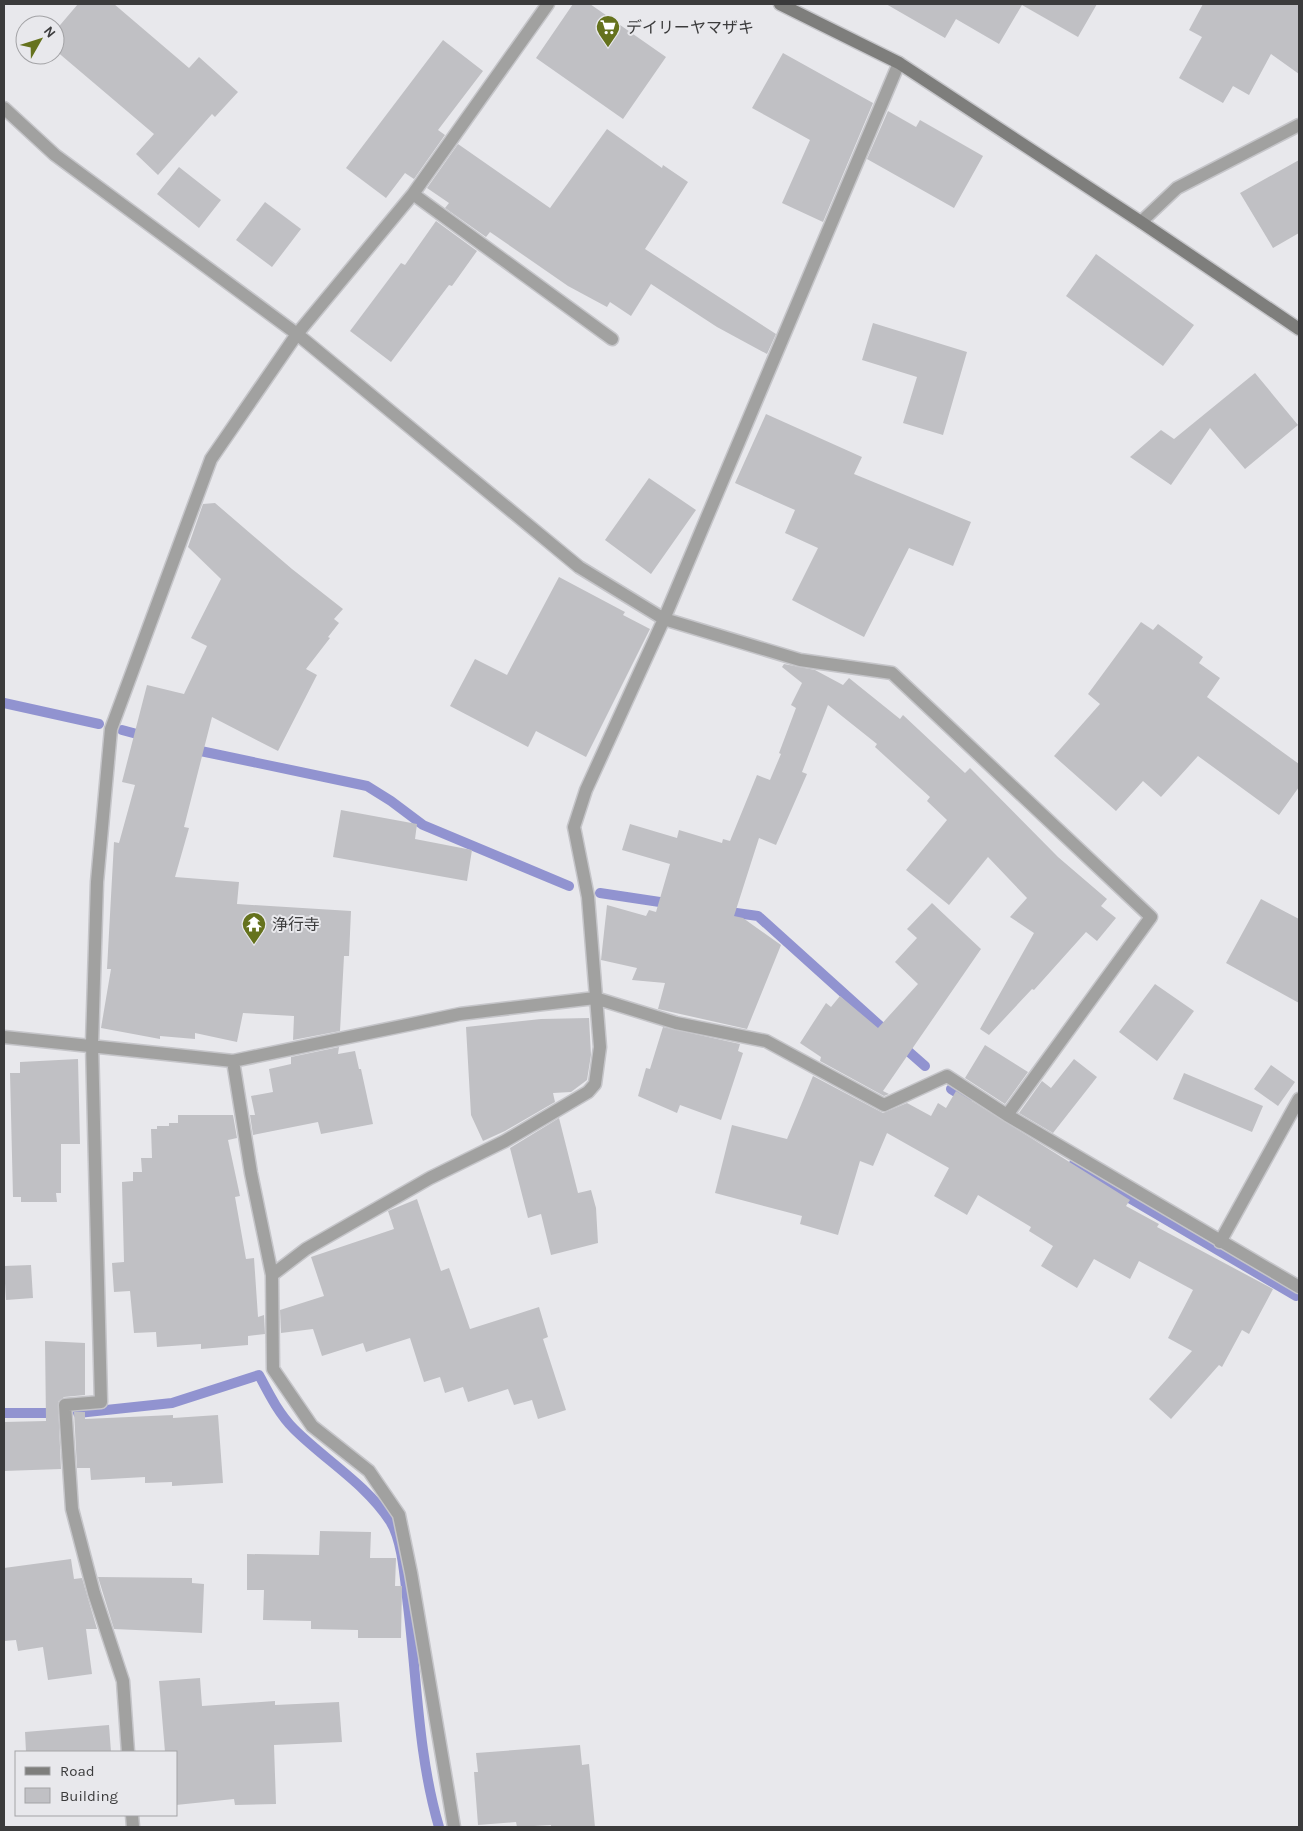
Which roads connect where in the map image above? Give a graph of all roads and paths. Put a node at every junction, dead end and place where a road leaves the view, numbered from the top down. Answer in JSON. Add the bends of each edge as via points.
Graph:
{"nodes":[{"id":1,"x":548,"y":4,"type":"edge"},
{"id":2,"x":780,"y":4,"type":"edge"},
{"id":3,"x":898,"y":63,"type":"junction"},
{"id":4,"x":4,"y":108,"type":"edge"},
{"id":5,"x":1299,"y":125,"type":"edge"},
{"id":6,"x":413,"y":194,"type":"junction"},
{"id":7,"x":1141,"y":222,"type":"junction"},
{"id":8,"x":1299,"y":329,"type":"edge"},
{"id":9,"x":297,"y":334,"type":"junction"},
{"id":10,"x":612,"y":339,"type":"dead end"},
{"id":11,"x":664,"y":619,"type":"junction"},
{"id":12,"x":595,"y":998,"type":"junction"},
{"id":13,"x":4,"y":1037,"type":"edge"},
{"id":14,"x":92,"y":1044,"type":"junction"},
{"id":15,"x":233,"y":1061,"type":"junction"},
{"id":16,"x":1297,"y":1106,"type":"edge"},
{"id":17,"x":1008,"y":1115,"type":"junction"},
{"id":18,"x":1220,"y":1242,"type":"junction"},
{"id":19,"x":272,"y":1275,"type":"junction"},
{"id":20,"x":1299,"y":1287,"type":"edge"},
{"id":21,"x":128,"y":1751,"type":"edge"},
{"id":22,"x":454,"y":1827,"type":"edge"}],
"edges":[{"from":1,"to":6,"type":"street"},
{"from":2,"to":3,"type":"street"},
{"from":3,"to":7,"type":"street"},
{"from":3,"to":11,"type":"street"},
{"from":4,"to":9,"type":"street","via":[[55,155]]},
{"from":5,"to":7,"type":"street","via":[[1177,188]]},
{"from":6,"to":9,"type":"street"},
{"from":6,"to":10,"type":"street"},
{"from":7,"to":8,"type":"street"},
{"from":9,"to":11,"type":"street","via":[[579,567]]},
{"from":9,"to":14,"type":"street","via":[[212,459],[111,729],[97,882]]},
{"from":11,"to":12,"type":"street","via":[[586,790],[574,827],[588,897]]},
{"from":11,"to":17,"type":"street","via":[[800,660],[892,673],[1151,917]]},
{"from":12,"to":15,"type":"street","via":[[460,1014]]},
{"from":12,"to":17,"type":"street","via":[[676,1023],[766,1041],[884,1105],[947,1076]]},
{"from":12,"to":19,"type":"street","via":[[600,1047],[595,1084],[588,1092],[306,1249]]},
{"from":13,"to":14,"type":"street"},
{"from":14,"to":15,"type":"street"},
{"from":14,"to":21,"type":"street","via":[[101,1402],[65,1404],[72,1509],[94,1593],[123,1681]]},
{"from":15,"to":19,"type":"street"},
{"from":16,"to":18,"type":"street"},
{"from":17,"to":18,"type":"street"},
{"from":18,"to":20,"type":"street"},
{"from":19,"to":22,"type":"street","via":[[273,1370],[312,1426],[369,1471],[399,1515]]}]}
